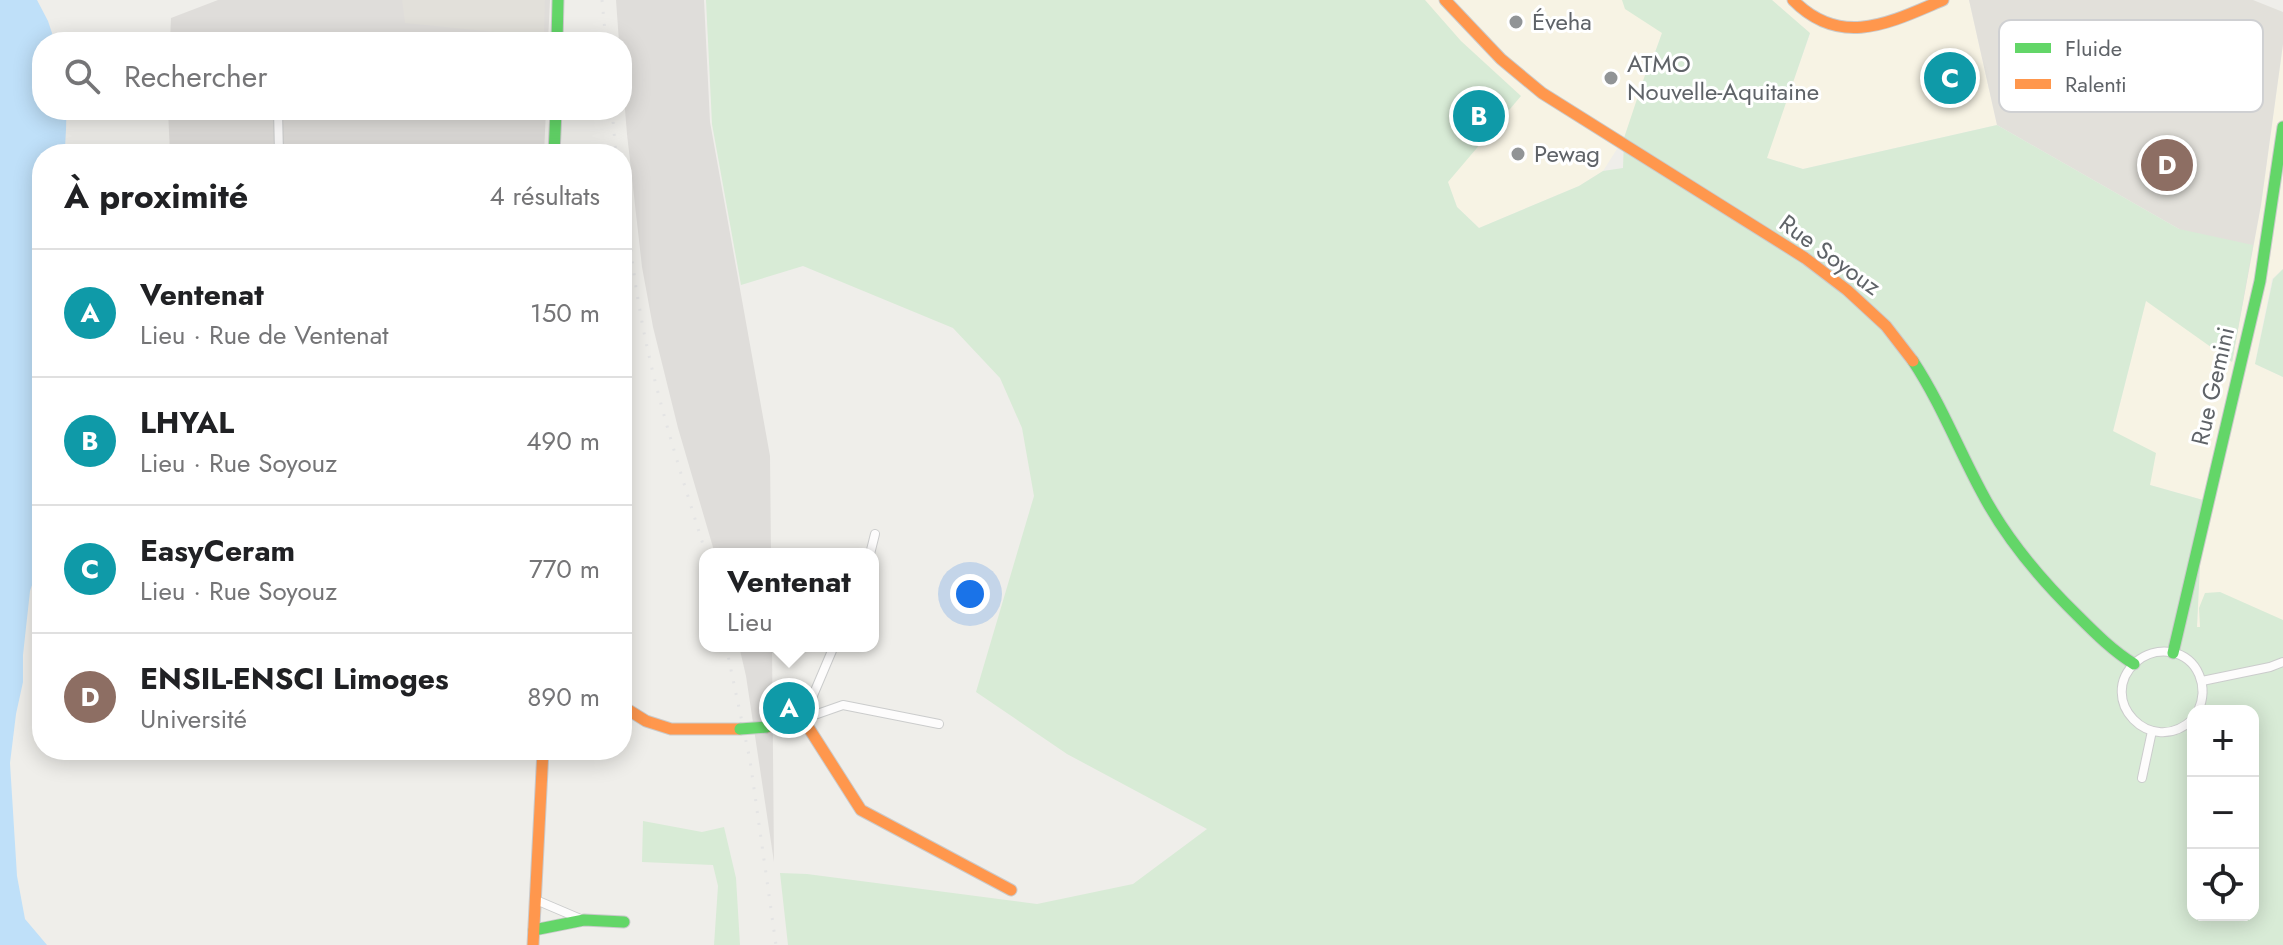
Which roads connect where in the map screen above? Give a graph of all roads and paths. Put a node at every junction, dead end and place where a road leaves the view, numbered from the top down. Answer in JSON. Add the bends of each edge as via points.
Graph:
{"nodes":[{"id":1,"x":558,"y":0,"type":"edge"},
{"id":2,"x":1445,"y":0,"type":"edge"},
{"id":3,"x":1793,"y":0,"type":"edge"},
{"id":4,"x":1943,"y":0,"type":"edge"},
{"id":5,"x":557,"y":32,"type":"edge"},
{"id":6,"x":278,"y":120,"type":"edge"},
{"id":7,"x":556,"y":120,"type":"edge"},
{"id":8,"x":2283,"y":127,"type":"edge"},
{"id":9,"x":279,"y":144,"type":"edge"},
{"id":10,"x":554,"y":144,"type":"edge"},
{"id":11,"x":875,"y":534,"type":"dead end"},
{"id":12,"x":872,"y":548,"type":"edge"},
{"id":13,"x":831,"y":652,"type":"edge"},
{"id":14,"x":2173,"y":653,"type":"junction"},
{"id":15,"x":2283,"y":662,"type":"edge"},
{"id":16,"x":2134,"y":664,"type":"junction"},
{"id":17,"x":2202,"y":681,"type":"junction"},
{"id":18,"x":2200,"y":705,"type":"edge"},
{"id":19,"x":632,"y":712,"type":"edge"},
{"id":20,"x":803,"y":719,"type":"junction"},
{"id":21,"x":939,"y":724,"type":"dead end"},
{"id":22,"x":2187,"y":724,"type":"edge"},
{"id":23,"x":2152,"y":731,"type":"junction"},
{"id":24,"x":543,"y":760,"type":"edge"},
{"id":25,"x":2142,"y":778,"type":"dead end"},
{"id":26,"x":1011,"y":890,"type":"dead end"},
{"id":27,"x":536,"y":900,"type":"junction"},
{"id":28,"x":584,"y":920,"type":"junction"},
{"id":29,"x":624,"y":922,"type":"dead end"},
{"id":30,"x":534,"y":930,"type":"junction"},
{"id":31,"x":533,"y":945,"type":"edge"}],
"edges":[{"from":1,"to":5,"type":"street"},
{"from":2,"to":16,"type":"street","name":"Rue Soyouz","via":[[1530,84],[1809,261],[1856,297],[1912,358],[1983,497],[2014,545],[2066,605]]},
{"from":3,"to":4,"type":"street","via":[[1800,9],[1844,29],[1874,27]]},
{"from":6,"to":9,"type":"street"},
{"from":7,"to":10,"type":"street"},
{"from":8,"to":14,"type":"street","name":"Rue Gemini","via":[[2260,281]]},
{"from":11,"to":12,"type":"street"},
{"from":13,"to":20,"type":"street"},
{"from":14,"to":16,"type":"street","via":[[2152,653]]},
{"from":14,"to":17,"type":"street","via":[[2191,663]]},
{"from":15,"to":17,"type":"street"},
{"from":16,"to":23,"type":"street","via":[[2124,682],[2124,703],[2134,721]]},
{"from":17,"to":18,"type":"street"},
{"from":19,"to":20,"type":"street","bridge":true,"via":[[671,729],[767,727]]},
{"from":20,"to":21,"type":"street","via":[[843,705]]},
{"from":20,"to":26,"type":"street","via":[[861,810]]},
{"from":22,"to":23,"type":"street","via":[[2173,731]]},
{"from":23,"to":25,"type":"street"},
{"from":24,"to":27,"type":"street"},
{"from":27,"to":28,"type":"street"},
{"from":27,"to":30,"type":"street"},
{"from":28,"to":29,"type":"street"},
{"from":28,"to":30,"type":"street"},
{"from":30,"to":31,"type":"street"}]}
